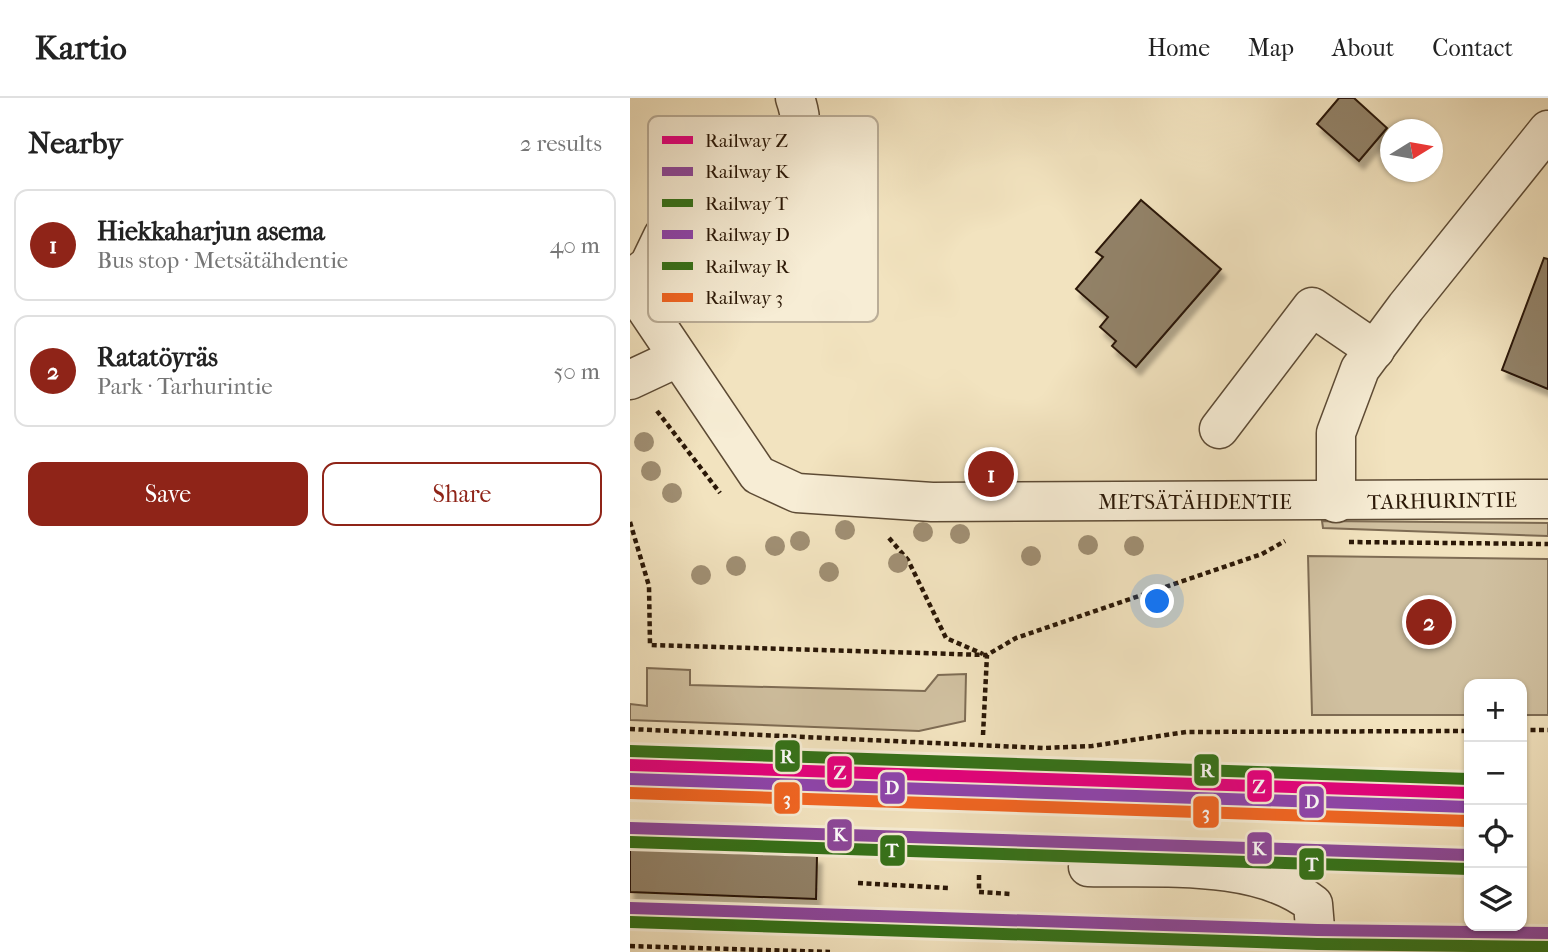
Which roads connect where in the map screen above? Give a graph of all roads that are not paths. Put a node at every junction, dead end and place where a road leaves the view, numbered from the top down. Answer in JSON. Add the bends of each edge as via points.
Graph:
{"nodes":[{"id":1,"x":795,"y":98,"type":"edge"},
{"id":2,"x":798,"y":116,"type":"edge"},
{"id":3,"x":1548,"y":130,"type":"edge"},
{"id":4,"x":648,"y":266,"type":"edge"},
{"id":5,"x":630,"y":283,"type":"edge"},
{"id":6,"x":648,"y":312,"type":"edge"},
{"id":7,"x":654,"y":322,"type":"edge"},
{"id":8,"x":1375,"y":349,"type":"junction"},
{"id":9,"x":677,"y":358,"type":"junction"},
{"id":10,"x":630,"y":380,"type":"edge"},
{"id":11,"x":1219,"y":429,"type":"dead end"},
{"id":12,"x":1548,"y":499,"type":"edge"},
{"id":13,"x":1336,"y":503,"type":"junction"},
{"id":14,"x":1088,"y":867,"type":"dead end"},
{"id":15,"x":1317,"y":952,"type":"edge"}],
"edges":[{"from":1,"to":2,"type":"street"},
{"from":3,"to":8,"type":"street"},
{"from":4,"to":5,"type":"street"},
{"from":5,"to":6,"type":"street","name":"METSÄTÄHDENTIE"},
{"from":7,"to":9,"type":"street","name":"METSÄTÄHDENTIE"},
{"from":8,"to":11,"type":"street","via":[[1312,307]]},
{"from":8,"to":13,"type":"street","via":[[1355,381],[1336,433]]},
{"from":9,"to":10,"type":"street"},
{"from":9,"to":13,"type":"street","name":"METSÄTÄHDENTIE","via":[[758,475],[797,493],[932,502]]},
{"from":12,"to":13,"type":"street","name":"TARHURINTIE"},
{"from":14,"to":15,"type":"street","via":[[1231,871],[1296,890],[1313,904]]}]}
